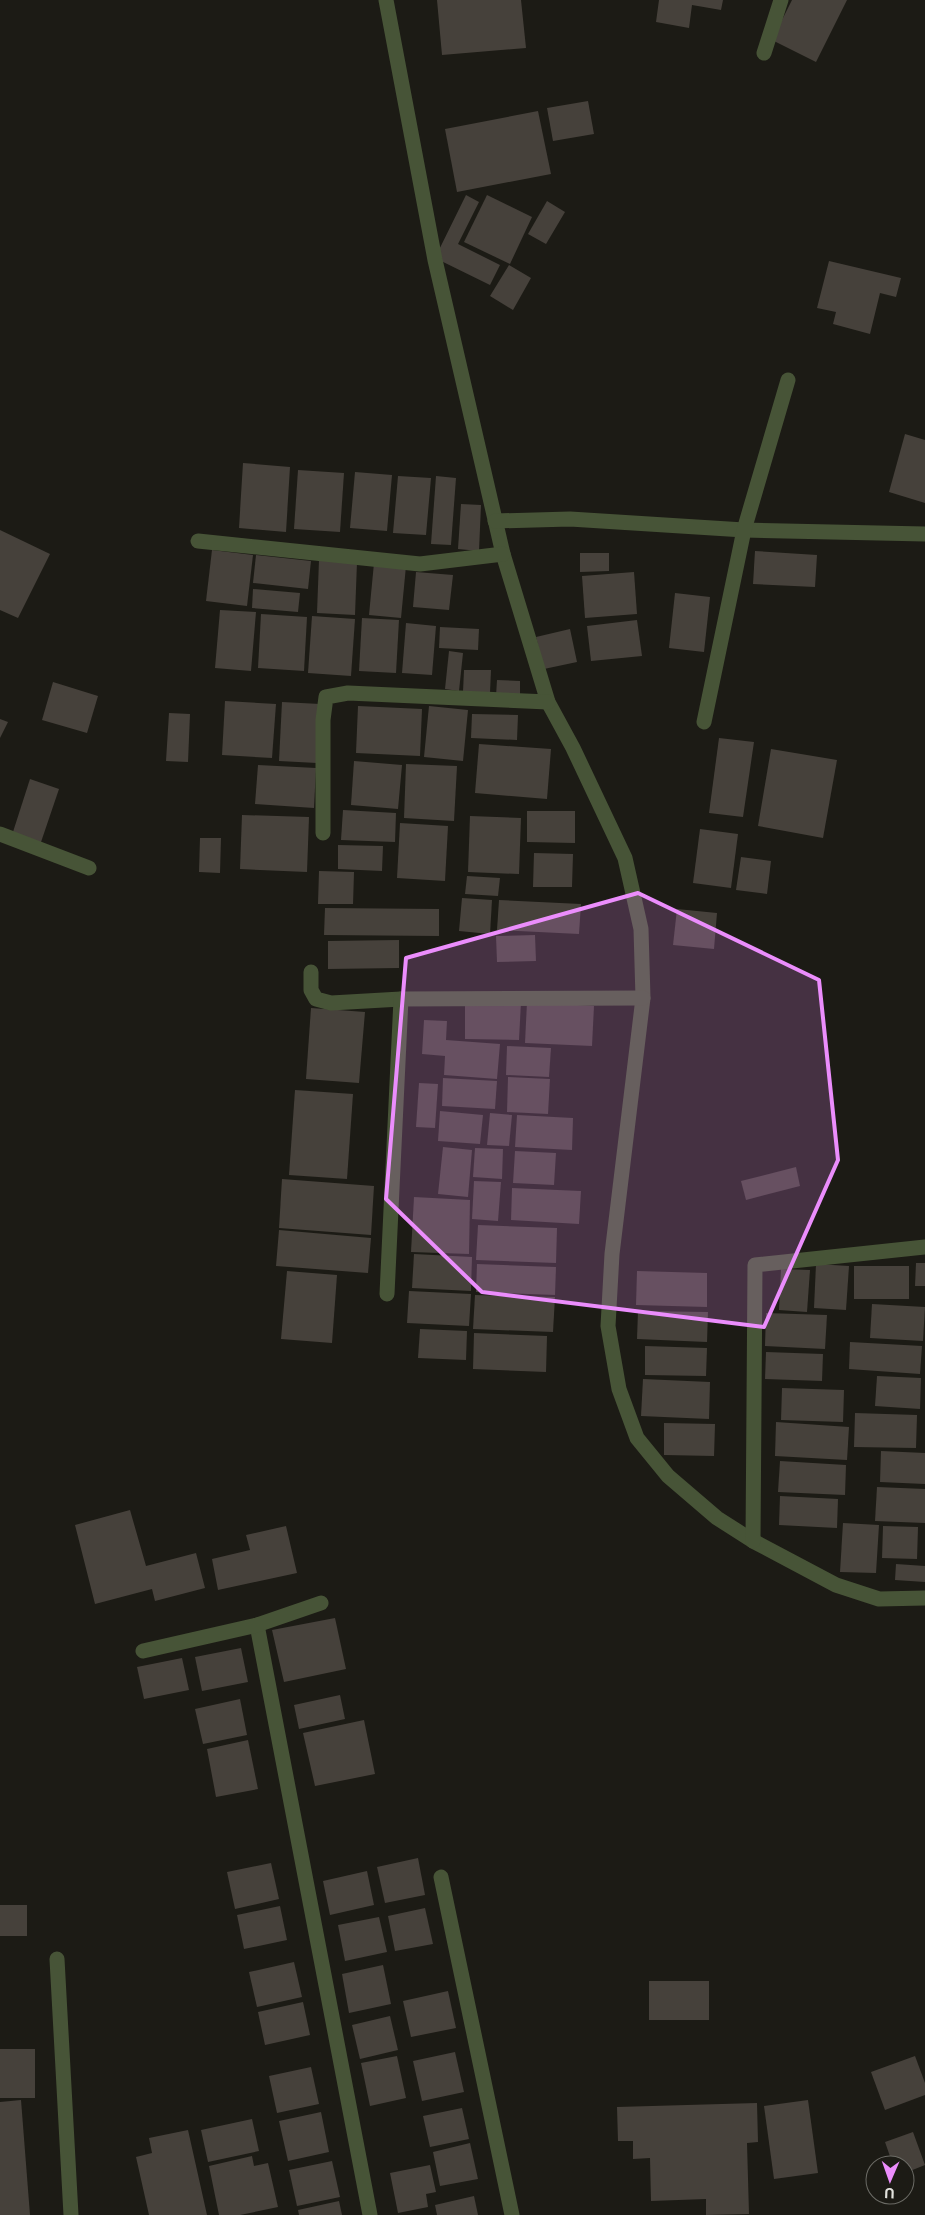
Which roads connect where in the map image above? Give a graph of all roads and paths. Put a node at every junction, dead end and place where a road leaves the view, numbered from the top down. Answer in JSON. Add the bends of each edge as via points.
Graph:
{"nodes":[{"id":1,"x":386,"y":0,"type":"edge"},
{"id":2,"x":781,"y":0,"type":"edge"},
{"id":3,"x":764,"y":53,"type":"dead end"},
{"id":4,"x":788,"y":380,"type":"dead end"},
{"id":5,"x":495,"y":521,"type":"junction"},
{"id":6,"x":744,"y":530,"type":"junction"},
{"id":7,"x":925,"y":534,"type":"edge"},
{"id":8,"x":198,"y":541,"type":"dead end"},
{"id":9,"x":503,"y":554,"type":"junction"},
{"id":10,"x":548,"y":702,"type":"junction"},
{"id":11,"x":704,"y":722,"type":"dead end"},
{"id":12,"x":323,"y":833,"type":"dead end"},
{"id":13,"x":0,"y":834,"type":"edge"},
{"id":14,"x":89,"y":868,"type":"dead end"},
{"id":15,"x":312,"y":972,"type":"dead end"},
{"id":16,"x":643,"y":998,"type":"junction"},
{"id":17,"x":402,"y":999,"type":"junction"},
{"id":18,"x":925,"y":1247,"type":"edge"},
{"id":19,"x":386,"y":1294,"type":"dead end"},
{"id":20,"x":753,"y":1541,"type":"junction"},
{"id":21,"x":925,"y":1598,"type":"edge"},
{"id":22,"x":321,"y":1603,"type":"dead end"},
{"id":23,"x":257,"y":1624,"type":"junction"},
{"id":24,"x":143,"y":1651,"type":"dead end"},
{"id":25,"x":441,"y":1877,"type":"dead end"},
{"id":26,"x":57,"y":1959,"type":"dead end"},
{"id":27,"x":71,"y":2215,"type":"edge"},
{"id":28,"x":370,"y":2215,"type":"edge"},
{"id":29,"x":512,"y":2215,"type":"edge"}],
"edges":[{"from":1,"to":5,"type":"street","via":[[435,260]]},
{"from":2,"to":3,"type":"street"},
{"from":4,"to":6,"type":"street"},
{"from":5,"to":6,"type":"street","via":[[570,519]]},
{"from":5,"to":9,"type":"street"},
{"from":6,"to":7,"type":"street"},
{"from":6,"to":11,"type":"street"},
{"from":8,"to":9,"type":"street","via":[[420,564]]},
{"from":9,"to":10,"type":"street"},
{"from":10,"to":12,"type":"street","via":[[348,693],[326,697]]},
{"from":10,"to":16,"type":"street","via":[[625,858],[640,928]]},
{"from":13,"to":14,"type":"street"},
{"from":15,"to":17,"type":"street","via":[[311,990],[316,999],[330,1003]]},
{"from":16,"to":17,"type":"street"},
{"from":16,"to":20,"type":"street","via":[[612,1254],[608,1326],[619,1389],[637,1438],[668,1476],[717,1518]]},
{"from":17,"to":19,"type":"street"},
{"from":18,"to":20,"type":"street","via":[[755,1266]]},
{"from":20,"to":21,"type":"street","via":[[836,1585],[879,1599]]},
{"from":22,"to":23,"type":"street"},
{"from":23,"to":24,"type":"street"},
{"from":23,"to":28,"type":"street"},
{"from":25,"to":29,"type":"street"},
{"from":26,"to":27,"type":"street"}]}
